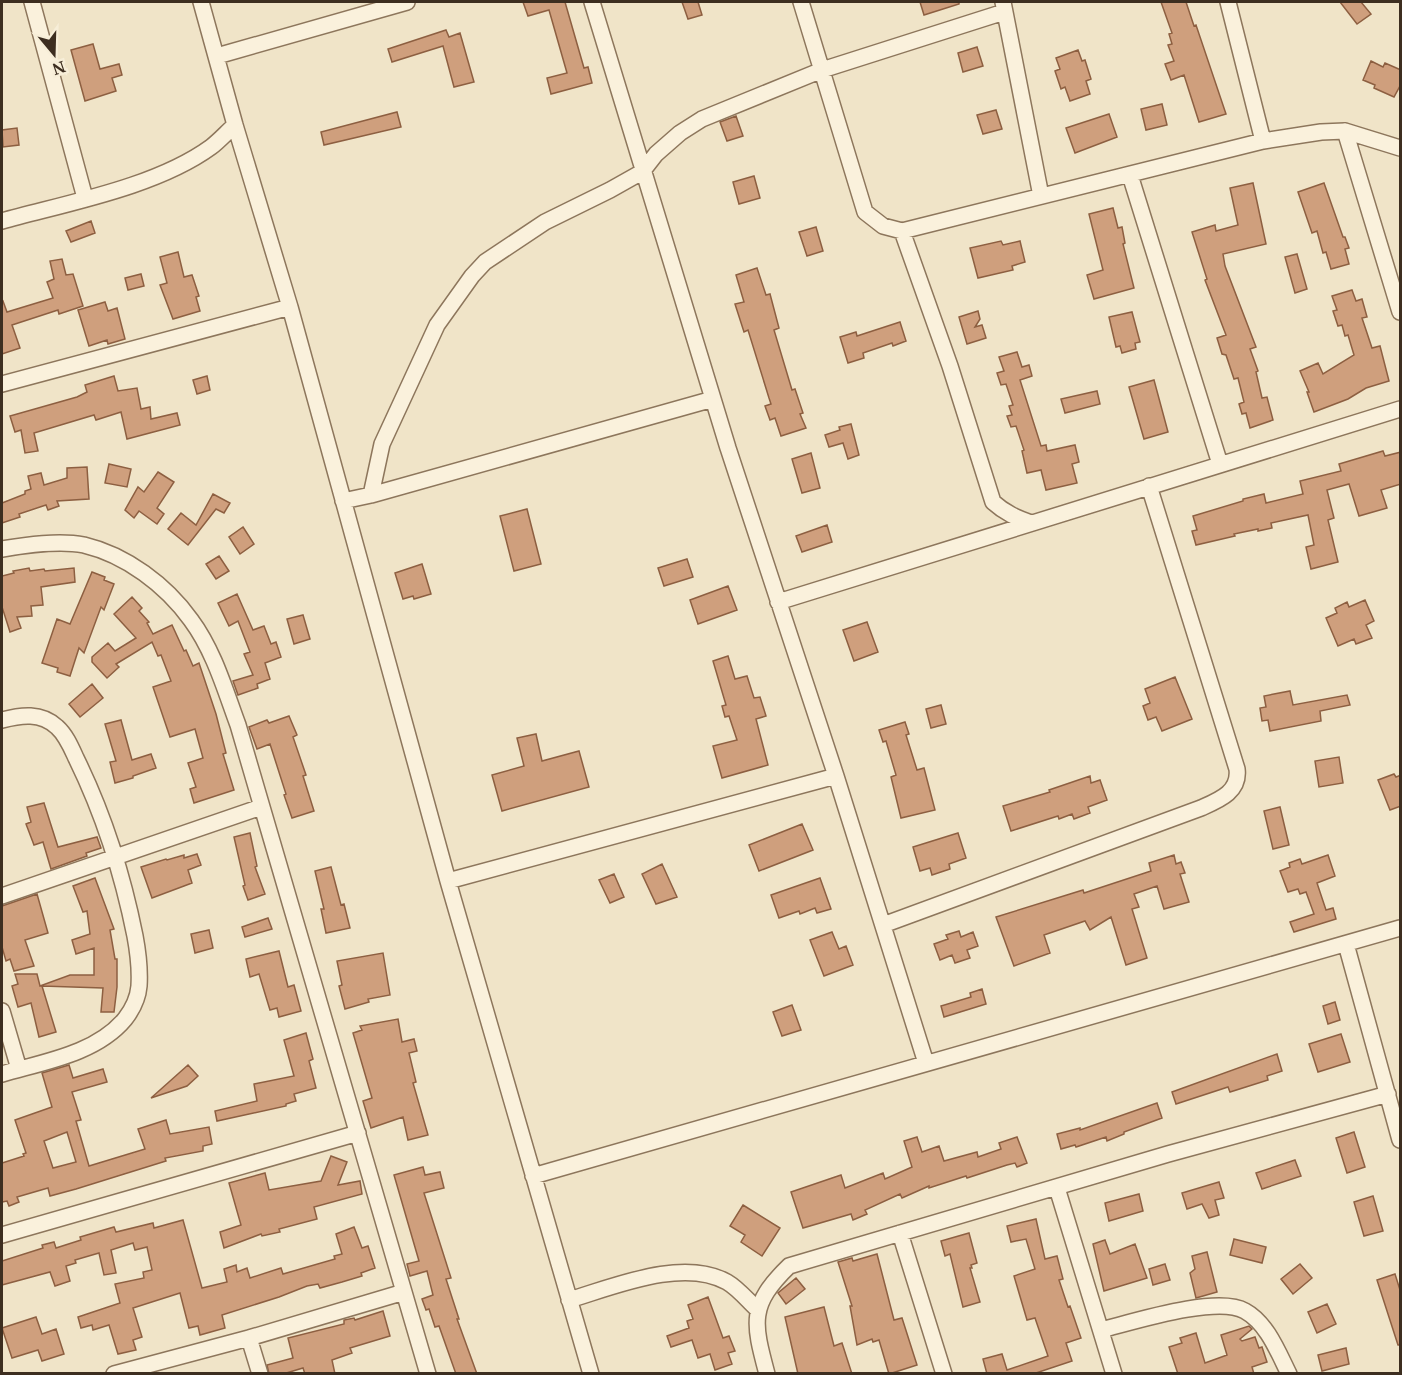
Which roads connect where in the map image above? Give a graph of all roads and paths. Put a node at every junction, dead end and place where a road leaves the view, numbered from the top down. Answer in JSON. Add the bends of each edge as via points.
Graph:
{"nodes":[{"id":1,"x":32,"y":2,"type":"edge"},
{"id":2,"x":201,"y":2,"type":"edge"},
{"id":3,"x":407,"y":2,"type":"edge"},
{"id":4,"x":592,"y":2,"type":"edge"},
{"id":5,"x":801,"y":2,"type":"edge"},
{"id":6,"x":1228,"y":2,"type":"edge"},
{"id":7,"x":1003,"y":7,"type":"edge"},
{"id":8,"x":217,"y":56,"type":"junction"},
{"id":9,"x":822,"y":70,"type":"junction"},
{"id":10,"x":235,"y":125,"type":"junction"},
{"id":11,"x":1345,"y":131,"type":"junction"},
{"id":12,"x":1263,"y":141,"type":"junction"},
{"id":13,"x":1401,"y":148,"type":"edge"},
{"id":14,"x":642,"y":172,"type":"junction"},
{"id":15,"x":1130,"y":175,"type":"junction"},
{"id":16,"x":1041,"y":196,"type":"junction"},
{"id":17,"x":85,"y":198,"type":"junction"},
{"id":18,"x":2,"y":220,"type":"edge"},
{"id":19,"x":903,"y":231,"type":"junction"},
{"id":20,"x":290,"y":307,"type":"junction"},
{"id":21,"x":1401,"y":312,"type":"edge"},
{"id":22,"x":2,"y":384,"type":"edge"},
{"id":23,"x":713,"y":399,"type":"junction"},
{"id":24,"x":1401,"y":408,"type":"edge"},
{"id":25,"x":1220,"y":464,"type":"junction"},
{"id":26,"x":1149,"y":486,"type":"junction"},
{"id":27,"x":371,"y":495,"type":"junction"},
{"id":28,"x":343,"y":501,"type":"junction"},
{"id":29,"x":1031,"y":523,"type":"junction"},
{"id":30,"x":2,"y":549,"type":"edge"},
{"id":31,"x":778,"y":602,"type":"junction"},
{"id":32,"x":2,"y":720,"type":"edge"},
{"id":33,"x":836,"y":776,"type":"junction"},
{"id":34,"x":261,"y":807,"type":"junction"},
{"id":35,"x":115,"y":858,"type":"junction"},
{"id":36,"x":448,"y":881,"type":"junction"},
{"id":37,"x":2,"y":897,"type":"edge"},
{"id":38,"x":883,"y":925,"type":"junction"},
{"id":39,"x":1401,"y":928,"type":"edge"},
{"id":40,"x":1346,"y":944,"type":"junction"},
{"id":41,"x":2,"y":1011,"type":"edge"},
{"id":42,"x":926,"y":1063,"type":"junction"},
{"id":43,"x":19,"y":1069,"type":"junction"},
{"id":44,"x":2,"y":1074,"type":"edge"},
{"id":45,"x":1388,"y":1094,"type":"junction"},
{"id":46,"x":358,"y":1133,"type":"junction"},
{"id":47,"x":1401,"y":1140,"type":"edge"},
{"id":48,"x":533,"y":1176,"type":"junction"},
{"id":49,"x":1057,"y":1188,"type":"junction"},
{"id":50,"x":900,"y":1233,"type":"junction"},
{"id":51,"x":2,"y":1235,"type":"edge"},
{"id":52,"x":404,"y":1292,"type":"junction"},
{"id":53,"x":569,"y":1300,"type":"junction"},
{"id":54,"x":758,"y":1310,"type":"junction"},
{"id":55,"x":1101,"y":1330,"type":"junction"},
{"id":56,"x":249,"y":1338,"type":"junction"},
{"id":57,"x":114,"y":1374,"type":"edge"},
{"id":58,"x":260,"y":1374,"type":"edge"},
{"id":59,"x":428,"y":1374,"type":"edge"},
{"id":60,"x":591,"y":1374,"type":"edge"},
{"id":61,"x":767,"y":1374,"type":"edge"},
{"id":62,"x":944,"y":1374,"type":"edge"},
{"id":63,"x":1114,"y":1374,"type":"edge"},
{"id":64,"x":1289,"y":1374,"type":"edge"}],
"edges":[{"from":1,"to":17,"type":"street"},
{"from":2,"to":8,"type":"street"},
{"from":3,"to":8,"type":"street"},
{"from":4,"to":14,"type":"street"},
{"from":5,"to":9,"type":"street"},
{"from":6,"to":12,"type":"street"},
{"from":7,"to":9,"type":"street"},
{"from":7,"to":16,"type":"street"},
{"from":8,"to":10,"type":"street"},
{"from":9,"to":14,"type":"street","via":[[702,119],[656,154]]},
{"from":9,"to":19,"type":"street","via":[[865,212],[883,226]]},
{"from":10,"to":17,"type":"street","via":[[211,147],[183,164],[148,180]]},
{"from":10,"to":20,"type":"street"},
{"from":11,"to":12,"type":"street"},
{"from":11,"to":13,"type":"street"},
{"from":11,"to":21,"type":"street"},
{"from":12,"to":15,"type":"street"},
{"from":14,"to":23,"type":"street"},
{"from":14,"to":27,"type":"street","via":[[545,222],[485,262],[472,276],[436,325],[404,394],[382,444]]},
{"from":15,"to":16,"type":"street"},
{"from":15,"to":25,"type":"street"},
{"from":16,"to":19,"type":"street"},
{"from":17,"to":18,"type":"street"},
{"from":19,"to":29,"type":"street","via":[[993,502],[1001,510]]},
{"from":20,"to":22,"type":"street"},
{"from":20,"to":28,"type":"street"},
{"from":23,"to":27,"type":"street"},
{"from":23,"to":31,"type":"street"},
{"from":24,"to":25,"type":"street"},
{"from":25,"to":26,"type":"street"},
{"from":26,"to":29,"type":"street"},
{"from":26,"to":38,"type":"street","via":[[1237,769],[1235,786],[1201,808]]},
{"from":27,"to":28,"type":"street"},
{"from":28,"to":36,"type":"street"},
{"from":29,"to":31,"type":"street"},
{"from":30,"to":34,"type":"street","via":[[33,543],[83,545],[125,559],[161,587],[191,620],[213,658],[238,725]]},
{"from":31,"to":33,"type":"street"},
{"from":32,"to":35,"type":"street","via":[[26,715],[41,717],[63,733],[87,779]]},
{"from":33,"to":36,"type":"street"},
{"from":33,"to":38,"type":"street"},
{"from":34,"to":35,"type":"street"},
{"from":34,"to":46,"type":"street"},
{"from":35,"to":37,"type":"street"},
{"from":35,"to":43,"type":"street","via":[[137,948],[139,989],[131,1009],[117,1027],[92,1046]]},
{"from":36,"to":48,"type":"street"},
{"from":38,"to":42,"type":"street"},
{"from":39,"to":40,"type":"street"},
{"from":40,"to":42,"type":"street"},
{"from":40,"to":45,"type":"street"},
{"from":41,"to":43,"type":"street"},
{"from":42,"to":48,"type":"street"},
{"from":43,"to":44,"type":"street"},
{"from":45,"to":47,"type":"street"},
{"from":45,"to":49,"type":"street"},
{"from":46,"to":51,"type":"street"},
{"from":46,"to":52,"type":"street"},
{"from":48,"to":53,"type":"street"},
{"from":49,"to":50,"type":"street"},
{"from":49,"to":55,"type":"street"},
{"from":50,"to":54,"type":"street","via":[[789,1266],[772,1282]]},
{"from":50,"to":62,"type":"street"},
{"from":52,"to":56,"type":"street"},
{"from":52,"to":59,"type":"street"},
{"from":53,"to":54,"type":"street","via":[[679,1272],[725,1281]]},
{"from":53,"to":60,"type":"street"},
{"from":54,"to":61,"type":"street","via":[[755,1326]]},
{"from":55,"to":63,"type":"street"},
{"from":55,"to":64,"type":"street","via":[[1204,1306],[1229,1305],[1245,1311],[1263,1326]]},
{"from":56,"to":57,"type":"street"},
{"from":56,"to":58,"type":"street"}]}
